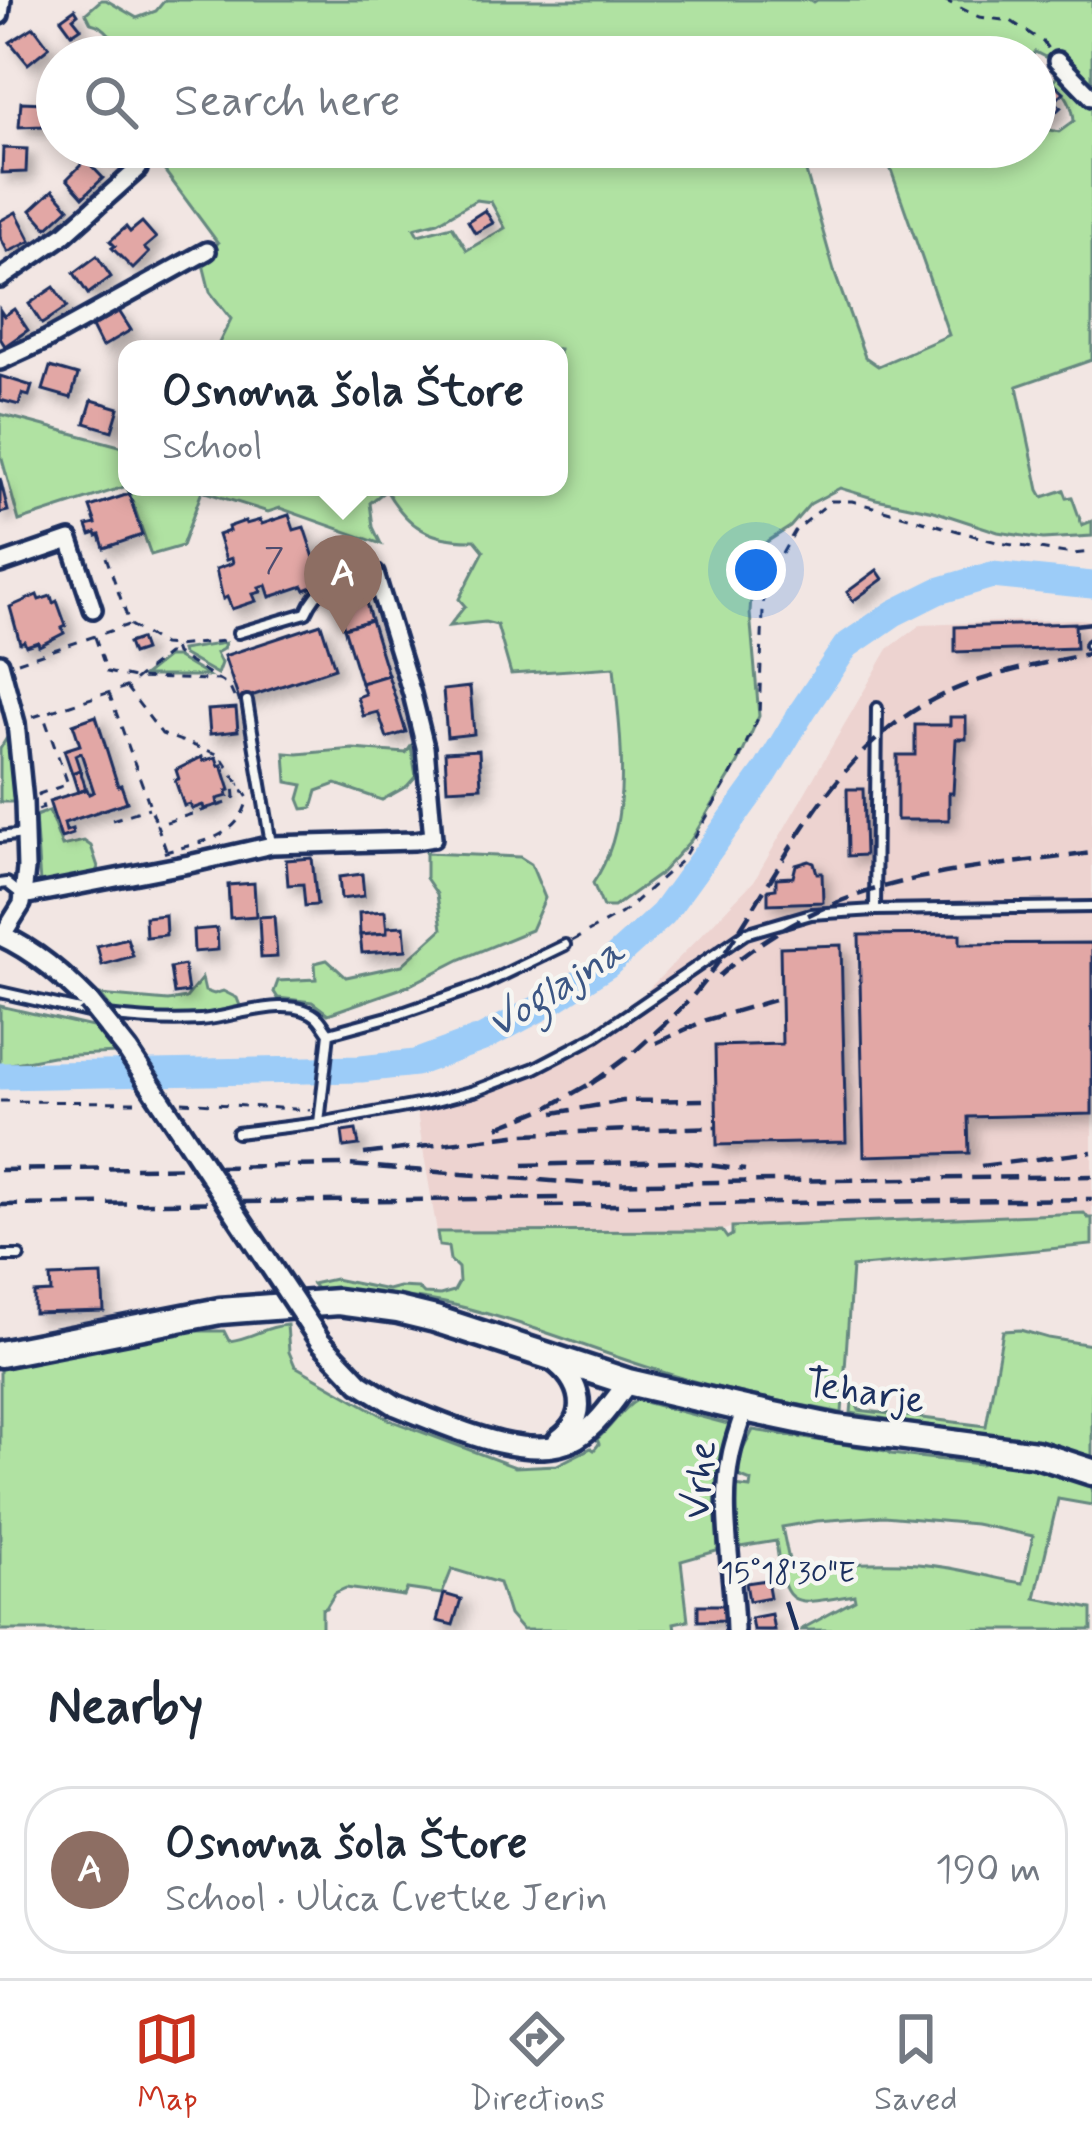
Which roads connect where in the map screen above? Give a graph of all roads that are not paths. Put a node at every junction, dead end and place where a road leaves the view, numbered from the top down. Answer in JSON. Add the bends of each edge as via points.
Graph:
{"nodes":[{"id":1,"x":2,"y":0,"type":"edge"},
{"id":2,"x":0,"y":15,"type":"edge"},
{"id":3,"x":1057,"y":61,"type":"dead end"},
{"id":4,"x":1092,"y":97,"type":"edge"},
{"id":5,"x":137,"y":169,"type":"dead end"},
{"id":6,"x":207,"y":251,"type":"dead end"},
{"id":7,"x":0,"y":279,"type":"edge"},
{"id":8,"x":0,"y":361,"type":"edge"},
{"id":9,"x":0,"y":564,"type":"edge"},
{"id":10,"x":374,"y":574,"type":"joint"},
{"id":11,"x":93,"y":609,"type":"dead end"},
{"id":12,"x":238,"y":633,"type":"road end"},
{"id":13,"x":1,"y":665,"type":"edge"},
{"id":14,"x":248,"y":706,"type":"road end"},
{"id":15,"x":877,"y":708,"type":"dead end"},
{"id":16,"x":25,"y":834,"type":"junction"},
{"id":17,"x":0,"y":837,"type":"edge"},
{"id":18,"x":272,"y":845,"type":"junction"},
{"id":19,"x":0,"y":884,"type":"edge"},
{"id":20,"x":23,"y":896,"type":"junction"},
{"id":21,"x":1092,"y":907,"type":"edge"},
{"id":22,"x":875,"y":910,"type":"junction"},
{"id":23,"x":1,"y":935,"type":"edge"},
{"id":24,"x":565,"y":945,"type":"road end"},
{"id":25,"x":0,"y":992,"type":"edge"},
{"id":26,"x":329,"y":1033,"type":"junction"},
{"id":27,"x":319,"y":1123,"type":"junction"},
{"id":28,"x":237,"y":1133,"type":"dead end"},
{"id":29,"x":0,"y":1256,"type":"edge"},
{"id":30,"x":19,"y":1256,"type":"dead end"},
{"id":31,"x":544,"y":1353,"type":"junction"},
{"id":32,"x":0,"y":1354,"type":"edge"},
{"id":33,"x":628,"y":1382,"type":"junction"},
{"id":34,"x":745,"y":1408,"type":"junction"},
{"id":35,"x":542,"y":1447,"type":"junction"},
{"id":36,"x":1092,"y":1472,"type":"edge"},
{"id":37,"x":735,"y":1630,"type":"edge"}],
"edges":[{"from":1,"to":2,"type":"street"},
{"from":3,"to":4,"type":"street"},
{"from":5,"to":7,"type":"street","via":[[64,236]]},
{"from":6,"to":8,"type":"street"},
{"from":9,"to":11,"type":"street","via":[[70,540]]},
{"from":10,"to":12,"type":"lane","via":[[323,586],[306,614]]},
{"from":10,"to":18,"type":"street","via":[[425,747],[433,838]]},
{"from":13,"to":16,"type":"street","via":[[16,723]]},
{"from":14,"to":18,"type":"lane"},
{"from":15,"to":22,"type":"lane"},
{"from":16,"to":17,"type":"lane"},
{"from":16,"to":20,"type":"street"},
{"from":18,"to":20,"type":"street"},
{"from":19,"to":20,"type":"lane"},
{"from":20,"to":23,"type":"street"},
{"from":21,"to":22,"type":"lane"},
{"from":22,"to":27,"type":"lane","via":[[811,914],[746,933],[536,1068],[428,1103]]},
{"from":23,"to":35,"type":"street","bridge":true,"via":[[89,1002],[320,1341],[360,1383],[395,1405],[497,1442]]},
{"from":24,"to":26,"type":"lane","via":[[481,986]]},
{"from":25,"to":26,"type":"lane","via":[[144,1021],[296,1008],[315,1014]]},
{"from":26,"to":27,"type":"lane"},
{"from":27,"to":28,"type":"lane"},
{"from":29,"to":30,"type":"lane"},
{"from":31,"to":32,"type":"main road","name":"Teharje","via":[[398,1310],[338,1302],[220,1311]]},
{"from":31,"to":33,"type":"main road","name":"Teharje"},
{"from":31,"to":35,"type":"street","via":[[571,1376],[579,1405],[568,1433]]},
{"from":33,"to":34,"type":"main road","name":"Teharje"},
{"from":33,"to":35,"type":"street","via":[[591,1428]]},
{"from":34,"to":36,"type":"main road","name":"Teharje","via":[[1036,1454]]},
{"from":34,"to":37,"type":"street","name":"Vrhe","via":[[730,1459]]}]}
